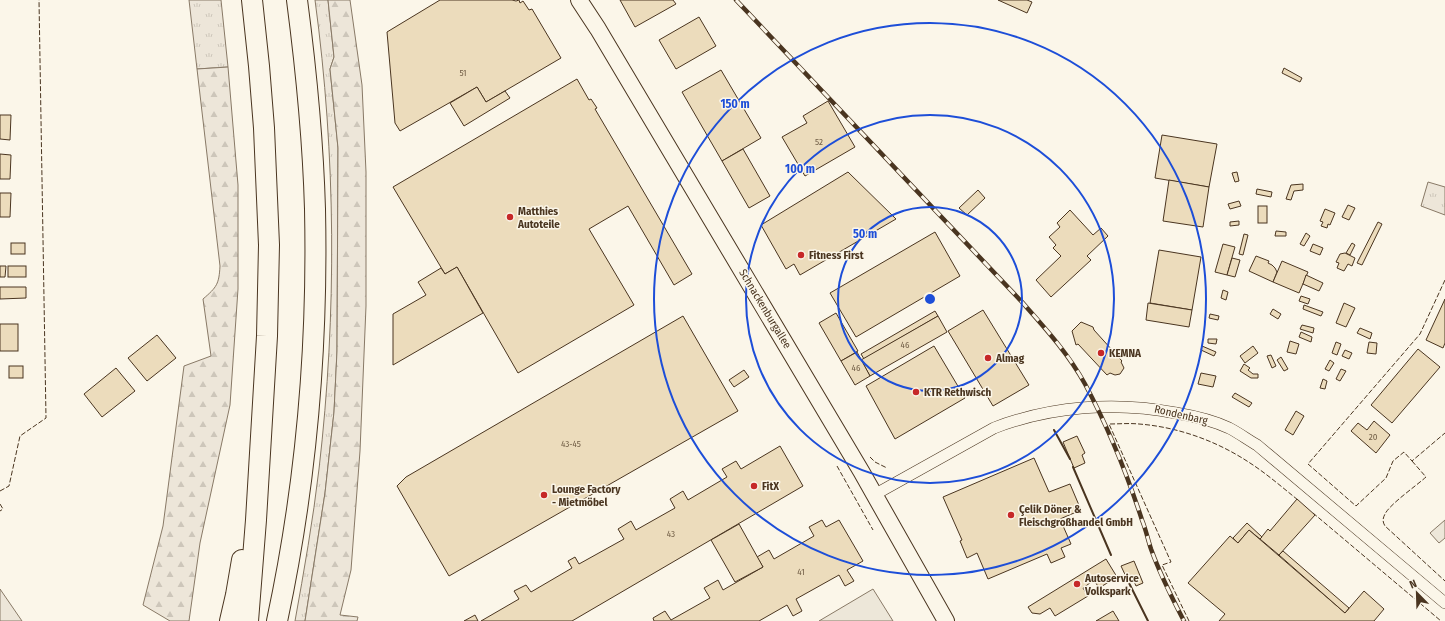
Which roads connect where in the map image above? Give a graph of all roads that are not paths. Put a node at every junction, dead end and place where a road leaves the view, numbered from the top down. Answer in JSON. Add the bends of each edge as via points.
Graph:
{"nodes":[{"id":1,"x":252,"y":0,"type":"edge"},
{"id":2,"x":298,"y":0,"type":"edge"},
{"id":3,"x":579,"y":0,"type":"edge"},
{"id":4,"x":261,"y":438,"type":"junction"},
{"id":5,"x":874,"y":495,"type":"junction"},
{"id":6,"x":1445,"y":603,"type":"edge"},
{"id":7,"x":230,"y":621,"type":"edge"},
{"id":8,"x":248,"y":621,"type":"edge"},
{"id":9,"x":277,"y":621,"type":"edge"},
{"id":10,"x":946,"y":621,"type":"edge"}],
"edges":[{"from":1,"to":4,"type":"highway","via":[[260,66],[269,245]]},
{"from":2,"to":9,"type":"highway","via":[[309,105],[315,209],[315,302],[311,386],[297,506]]},
{"from":3,"to":5,"type":"main road","name":"Schnackenburgallee","via":[[652,118]]},
{"from":4,"to":7,"type":"highway"},
{"from":4,"to":8,"type":"highway"},
{"from":5,"to":6,"type":"street","name":"Rondenbarg","via":[[994,428],[1037,414],[1097,407],[1139,407],[1189,415],[1228,428],[1257,445]]},
{"from":5,"to":10,"type":"main road","name":"Schnackenburgallee"}]}
